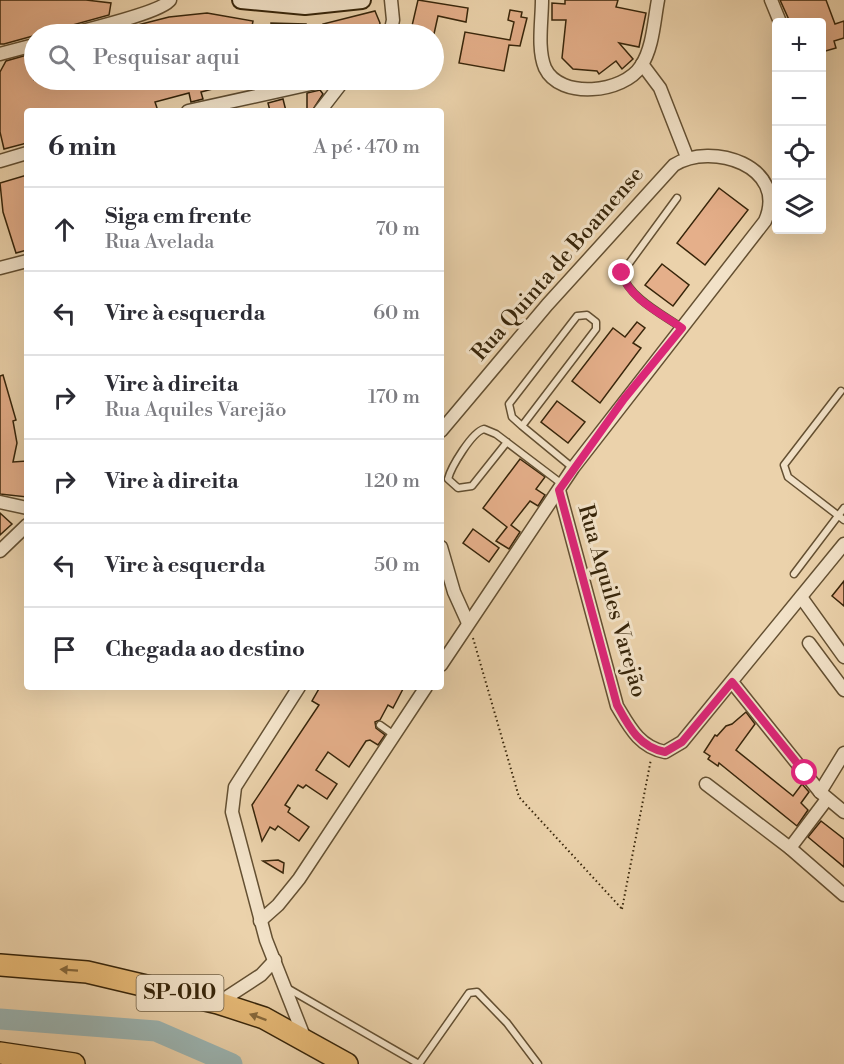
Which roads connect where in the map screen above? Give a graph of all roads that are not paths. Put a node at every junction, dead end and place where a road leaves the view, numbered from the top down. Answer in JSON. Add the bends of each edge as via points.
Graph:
{"nodes":[{"id":1,"x":170,"y":0,"type":"edge"},
{"id":2,"x":241,"y":0,"type":"edge"},
{"id":3,"x":362,"y":0,"type":"edge"},
{"id":4,"x":391,"y":0,"type":"edge"},
{"id":5,"x":542,"y":0,"type":"edge"},
{"id":6,"x":658,"y":0,"type":"edge"},
{"id":7,"x":771,"y":0,"type":"edge"},
{"id":8,"x":778,"y":18,"type":"edge"},
{"id":9,"x":105,"y":24,"type":"edge"},
{"id":10,"x":392,"y":24,"type":"edge"},
{"id":11,"x":24,"y":48,"type":"edge"},
{"id":12,"x":0,"y":54,"type":"edge"},
{"id":13,"x":642,"y":64,"type":"junction"},
{"id":14,"x":284,"y":90,"type":"edge"},
{"id":15,"x":336,"y":90,"type":"edge"},
{"id":16,"x":202,"y":108,"type":"edge"},
{"id":17,"x":322,"y":108,"type":"edge"},
{"id":18,"x":24,"y":154,"type":"edge"},
{"id":19,"x":687,"y":157,"type":"junction"},
{"id":20,"x":0,"y":161,"type":"edge"},
{"id":21,"x":677,"y":198,"type":"dead end"},
{"id":22,"x":24,"y":262,"type":"edge"},
{"id":23,"x":0,"y":268,"type":"edge"},
{"id":24,"x":682,"y":328,"type":"junction"},
{"id":25,"x":840,"y":391,"type":"dead end"},
{"id":26,"x":522,"y":426,"type":"junction"},
{"id":27,"x":444,"y":427,"type":"edge"},
{"id":28,"x":507,"y":442,"type":"junction"},
{"id":29,"x":573,"y":468,"type":"junction"},
{"id":30,"x":561,"y":487,"type":"junction"},
{"id":31,"x":0,"y":502,"type":"edge"},
{"id":32,"x":24,"y":507,"type":"edge"},
{"id":33,"x":844,"y":508,"type":"edge"},
{"id":34,"x":842,"y":517,"type":"edge"},
{"id":35,"x":24,"y":528,"type":"edge"},
{"id":36,"x":844,"y":544,"type":"edge"},
{"id":37,"x":0,"y":551,"type":"edge"},
{"id":38,"x":444,"y":557,"type":"edge"},
{"id":39,"x":794,"y":574,"type":"dead end"},
{"id":40,"x":801,"y":597,"type":"junction"},
{"id":41,"x":468,"y":623,"type":"junction"},
{"id":42,"x":809,"y":643,"type":"dead end"},
{"id":43,"x":844,"y":657,"type":"edge"},
{"id":44,"x":444,"y":660,"type":"edge"},
{"id":45,"x":732,"y":682,"type":"junction"},
{"id":46,"x":297,"y":690,"type":"edge"},
{"id":47,"x":424,"y":690,"type":"edge"},
{"id":48,"x":844,"y":690,"type":"edge"},
{"id":49,"x":380,"y":725,"type":"dead end"},
{"id":50,"x":394,"y":735,"type":"junction"},
{"id":51,"x":844,"y":753,"type":"edge"},
{"id":52,"x":706,"y":784,"type":"dead end"},
{"id":53,"x":823,"y":796,"type":"junction"},
{"id":54,"x":844,"y":812,"type":"edge"},
{"id":55,"x":790,"y":848,"type":"junction"},
{"id":56,"x":844,"y":896,"type":"edge"},
{"id":57,"x":260,"y":921,"type":"junction"},
{"id":58,"x":275,"y":960,"type":"junction"},
{"id":59,"x":0,"y":965,"type":"edge"},
{"id":60,"x":286,"y":987,"type":"junction"},
{"id":61,"x":218,"y":1003,"type":"junction"},
{"id":62,"x":305,"y":1039,"type":"junction"},
{"id":63,"x":0,"y":1053,"type":"edge"},
{"id":64,"x":74,"y":1064,"type":"edge"},
{"id":65,"x":347,"y":1064,"type":"edge"},
{"id":66,"x":419,"y":1064,"type":"edge"},
{"id":67,"x":538,"y":1064,"type":"edge"}],
"edges":[{"from":1,"to":9,"type":"street","via":[[167,5]]},
{"from":2,"to":3,"type":"main road","via":[[305,6]]},
{"from":4,"to":10,"type":"street"},
{"from":5,"to":13,"type":"street","via":[[542,57],[549,75],[558,82],[576,88],[602,89],[631,76]]},
{"from":6,"to":13,"type":"street"},
{"from":7,"to":8,"type":"street"},
{"from":11,"to":12,"type":"street"},
{"from":13,"to":19,"type":"street","via":[[660,88]]},
{"from":14,"to":16,"type":"street"},
{"from":15,"to":17,"type":"street"},
{"from":18,"to":20,"type":"street"},
{"from":19,"to":24,"type":"street","via":[[709,156],[748,167],[765,180],[771,201],[765,221]]},
{"from":19,"to":27,"type":"street","name":"Rua Quinta de Boamense","via":[[655,184]]},
{"from":21,"to":24,"type":"lane","via":[[622,273],[633,292]]},
{"from":22,"to":23,"type":"street"},
{"from":24,"to":29,"type":"street"},
{"from":25,"to":34,"type":"lane","via":[[784,465],[788,477]]},
{"from":26,"to":26,"type":"lane","via":[[596,329],[596,322],[587,315],[578,316],[509,404],[512,417]]},
{"from":26,"to":29,"type":"lane"},
{"from":28,"to":28,"type":"lane","via":[[472,486],[452,485],[448,479],[450,471],[476,432],[484,429]]},
{"from":28,"to":30,"type":"lane"},
{"from":29,"to":30,"type":"street"},
{"from":30,"to":41,"type":"street"},
{"from":30,"to":45,"type":"street","name":"Rua Aquiles Varejão","via":[[617,705],[632,731],[653,750],[665,752],[682,742]]},
{"from":31,"to":32,"type":"street"},
{"from":33,"to":34,"type":"lane"},
{"from":34,"to":39,"type":"lane"},
{"from":35,"to":37,"type":"street"},
{"from":36,"to":40,"type":"street"},
{"from":38,"to":41,"type":"street"},
{"from":40,"to":43,"type":"street"},
{"from":40,"to":45,"type":"street"},
{"from":41,"to":44,"type":"street"},
{"from":42,"to":48,"type":"street"},
{"from":45,"to":53,"type":"street"},
{"from":46,"to":57,"type":"street","via":[[232,796],[232,812]]},
{"from":47,"to":50,"type":"street"},
{"from":49,"to":50,"type":"lane"},
{"from":50,"to":57,"type":"street","via":[[299,879]]},
{"from":51,"to":53,"type":"street"},
{"from":52,"to":55,"type":"street"},
{"from":53,"to":54,"type":"street"},
{"from":53,"to":55,"type":"street"},
{"from":55,"to":56,"type":"street"},
{"from":57,"to":58,"type":"street"},
{"from":58,"to":60,"type":"street"},
{"from":58,"to":61,"type":"street","via":[[261,975]]},
{"from":61,"to":59,"type":"highway","number":"SP-010","one_way":true,"via":[[87,972]]},
{"from":60,"to":62,"type":"street"},
{"from":60,"to":66,"type":"lane"},
{"from":62,"to":61,"type":"highway","number":"SP-010","one_way":true,"via":[[264,1018]]},
{"from":62,"to":65,"type":"highway","number":"SP-010"},
{"from":63,"to":64,"type":"highway"},
{"from":66,"to":67,"type":"lane","via":[[460,1004],[469,993],[477,992]]}]}
